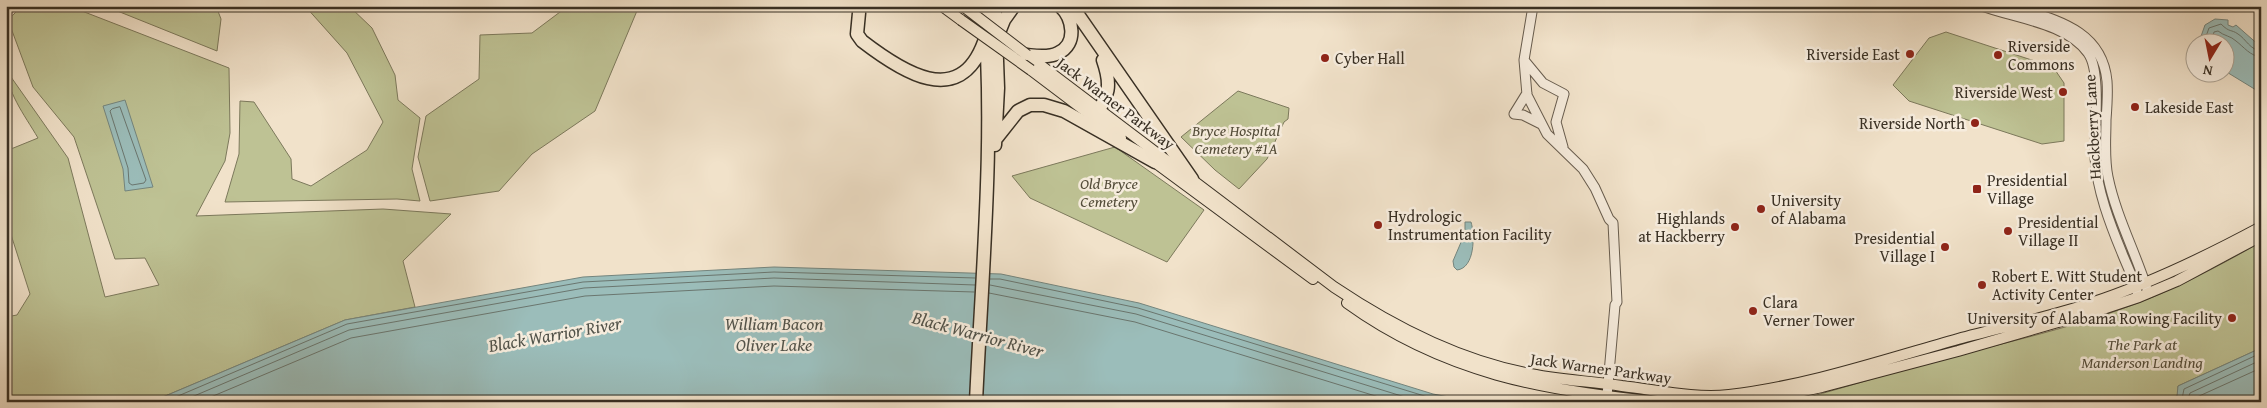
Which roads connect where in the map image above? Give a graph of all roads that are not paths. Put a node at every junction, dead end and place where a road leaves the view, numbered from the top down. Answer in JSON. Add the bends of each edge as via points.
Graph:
{"nodes":[{"id":1,"x":942,"y":6,"type":"edge"},
{"id":2,"x":962,"y":6,"type":"edge"},
{"id":3,"x":984,"y":6,"type":"edge"},
{"id":4,"x":995,"y":6,"type":"edge"},
{"id":5,"x":1014,"y":6,"type":"edge"},
{"id":6,"x":1060,"y":6,"type":"edge"},
{"id":7,"x":1072,"y":6,"type":"edge"},
{"id":8,"x":1533,"y":6,"type":"edge"},
{"id":9,"x":1982,"y":6,"type":"edge"},
{"id":10,"x":2013,"y":6,"type":"edge"},
{"id":11,"x":859,"y":13,"type":"dead end"},
{"id":12,"x":991,"y":38,"type":"junction"},
{"id":13,"x":1098,"y":46,"type":"junction"},
{"id":14,"x":1027,"y":55,"type":"junction"},
{"id":15,"x":1524,"y":60,"type":"junction"},
{"id":16,"x":1526,"y":93,"type":"junction"},
{"id":17,"x":1097,"y":114,"type":"junction"},
{"id":18,"x":1542,"y":124,"type":"junction"},
{"id":19,"x":996,"y":140,"type":"junction"},
{"id":20,"x":1563,"y":150,"type":"junction"},
{"id":21,"x":1155,"y":162,"type":"junction"},
{"id":22,"x":1192,"y":179,"type":"junction"},
{"id":23,"x":989,"y":204,"type":"junction"},
{"id":24,"x":2261,"y":227,"type":"edge"},
{"id":25,"x":2261,"y":236,"type":"edge"},
{"id":26,"x":2142,"y":290,"type":"junction"},
{"id":27,"x":1609,"y":384,"type":"junction"},
{"id":28,"x":1608,"y":396,"type":"junction"},
{"id":29,"x":976,"y":402,"type":"edge"},
{"id":30,"x":983,"y":402,"type":"edge"},
{"id":31,"x":1661,"y":402,"type":"edge"},
{"id":32,"x":1751,"y":402,"type":"edge"}],
"edges":[{"from":1,"to":17,"type":"main road","name":"Jack Warner Parkway","bridge":true},
{"from":2,"to":14,"type":"main road","name":"Jack Warner Parkway","bridge":true},
{"from":3,"to":12,"type":"highway"},
{"from":4,"to":12,"type":"highway"},
{"from":5,"to":12,"type":"highway"},
{"from":6,"to":14,"type":"highway","via":[[1071,24],[1071,38],[1066,47],[1058,54]]},
{"from":7,"to":13,"type":"highway"},
{"from":8,"to":15,"type":"street"},
{"from":9,"to":26,"type":"street","name":"Hackberry Lane","via":[[2055,29],[2076,40],[2089,53],[2096,83],[2097,176],[2110,222]]},
{"from":10,"to":26,"type":"street","name":"Hackberry Lane","via":[[2061,22],[2084,35],[2100,55],[2107,80],[2105,156],[2108,176]]},
{"from":11,"to":12,"type":"highway","via":[[858,34],[862,41],[922,78],[935,80],[960,74],[972,67]]},
{"from":12,"to":19,"type":"highway","via":[[998,88]]},
{"from":12,"to":23,"type":"highway"},
{"from":13,"to":17,"type":"highway","via":[[1109,88]]},
{"from":13,"to":22,"type":"highway"},
{"from":14,"to":17,"type":"main road","name":"Jack Warner Parkway"},
{"from":15,"to":16,"type":"street"},
{"from":15,"to":20,"type":"street","via":[[1542,83],[1564,94],[1556,122]]},
{"from":16,"to":18,"type":"street"},
{"from":16,"to":18,"type":"street","via":[[1514,114]]},
{"from":17,"to":21,"type":"main road","name":"Jack Warner Parkway"},
{"from":17,"to":22,"type":"main road","name":"Jack Warner Parkway"},
{"from":18,"to":20,"type":"street"},
{"from":19,"to":21,"type":"highway","via":[[1018,111],[1030,105],[1044,105],[1064,111]]},
{"from":19,"to":23,"type":"highway"},
{"from":20,"to":27,"type":"street","via":[[1595,188],[1609,220],[1612,302],[1615,306]]},
{"from":21,"to":28,"type":"main road","name":"Jack Warner Parkway","via":[[1361,314],[1421,347],[1502,378]]},
{"from":22,"to":27,"type":"main road","name":"Jack Warner Parkway","via":[[1334,286],[1402,328],[1457,353],[1523,373],[1565,381]]},
{"from":23,"to":29,"type":"highway"},
{"from":23,"to":30,"type":"highway"},
{"from":24,"to":26,"type":"main road","name":"Jack Warner Parkway"},
{"from":25,"to":26,"type":"main road","name":"Jack Warner Parkway","via":[[2177,281]]},
{"from":26,"to":27,"type":"main road","name":"Jack Warner Parkway","via":[[1792,386],[1727,396]]},
{"from":26,"to":32,"type":"main road","name":"Jack Warner Parkway","via":[[1958,351],[1805,392]]},
{"from":27,"to":28,"type":"street"},
{"from":28,"to":31,"type":"main road","name":"Jack Warner Parkway"}]}
